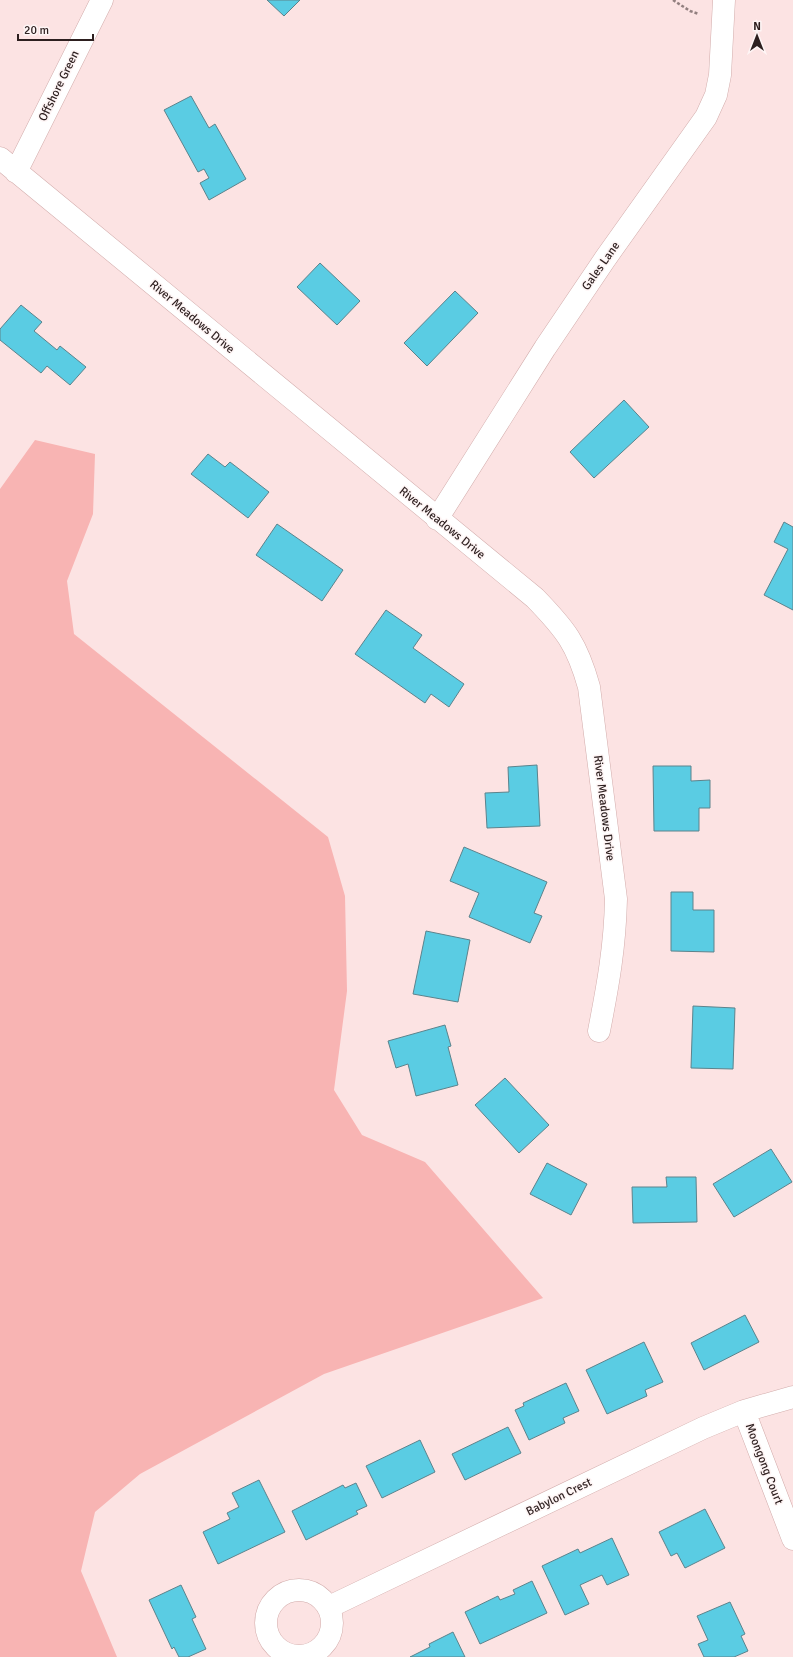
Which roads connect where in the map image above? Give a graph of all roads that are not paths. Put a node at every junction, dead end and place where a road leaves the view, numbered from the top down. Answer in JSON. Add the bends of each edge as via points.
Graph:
{"nodes":[{"id":1,"x":102,"y":0,"type":"edge"},
{"id":2,"x":724,"y":0,"type":"edge"},
{"id":3,"x":8,"y":165,"type":"edge"},
{"id":4,"x":437,"y":519,"type":"junction"},
{"id":5,"x":598,"y":1031,"type":"dead end"},
{"id":6,"x":793,"y":1397,"type":"edge"},
{"id":7,"x":744,"y":1410,"type":"junction"},
{"id":8,"x":793,"y":1540,"type":"edge"},
{"id":9,"x":329,"y":1607,"type":"dead end"}],
"edges":[{"from":1,"to":3,"type":"street","name":"Offshore Green"},
{"from":2,"to":4,"type":"street","name":"Gales Lane","via":[[720,75],[716,95],[706,117],[549,341]]},
{"from":3,"to":4,"type":"street","name":"River Meadows Drive"},
{"from":4,"to":5,"type":"street","name":"River Meadows Drive","via":[[535,598],[572,640],[582,662],[589,687],[616,899],[612,966]]},
{"from":6,"to":7,"type":"street","name":"Babylon Crest"},
{"from":7,"to":8,"type":"street","name":"Moongong Court"},
{"from":7,"to":9,"type":"street","name":"Babylon Crest"}]}
